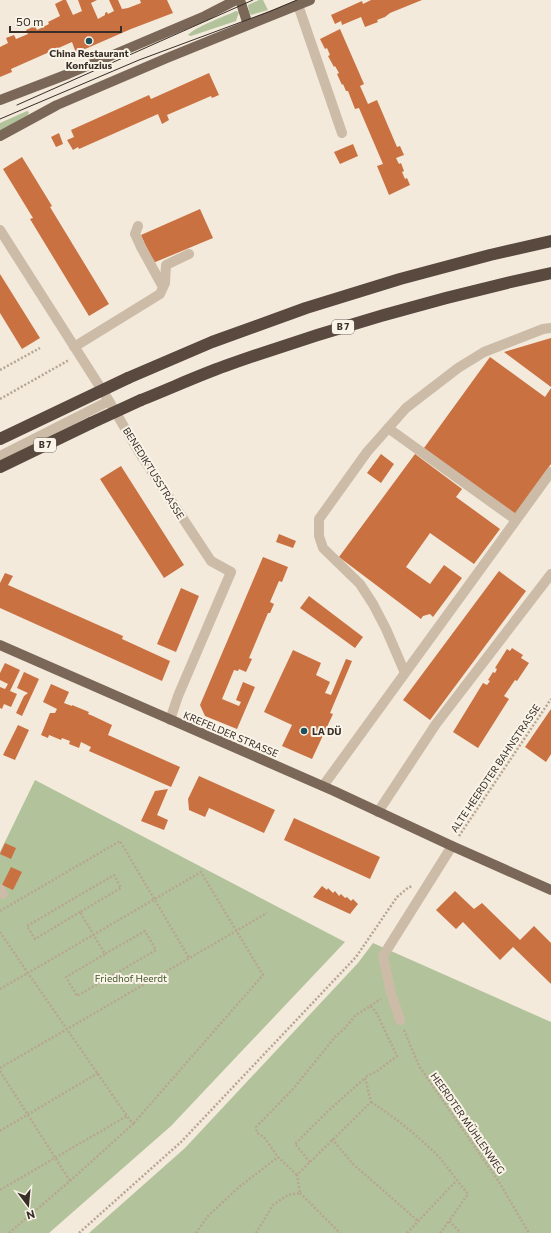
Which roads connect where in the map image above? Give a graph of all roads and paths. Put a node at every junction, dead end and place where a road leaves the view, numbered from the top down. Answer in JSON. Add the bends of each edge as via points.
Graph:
{"nodes":[{"id":1,"x":236,"y":0,"type":"edge"},
{"id":2,"x":240,"y":0,"type":"edge"},
{"id":3,"x":310,"y":0,"type":"edge"},
{"id":4,"x":298,"y":5,"type":"junction"},
{"id":5,"x":248,"y":25,"type":"junction"},
{"id":6,"x":0,"y":100,"type":"edge"},
{"id":7,"x":342,"y":133,"type":"dead end"},
{"id":8,"x":0,"y":136,"type":"edge"},
{"id":9,"x":138,"y":226,"type":"dead end"},
{"id":10,"x":0,"y":230,"type":"edge"},
{"id":11,"x":551,"y":241,"type":"edge"},
{"id":12,"x":189,"y":254,"type":"dead end"},
{"id":13,"x":551,"y":273,"type":"edge"},
{"id":14,"x":163,"y":287,"type":"junction"},
{"id":15,"x":551,"y":328,"type":"edge"},
{"id":16,"x":40,"y":348,"type":"dead end"},
{"id":17,"x":76,"y":350,"type":"junction"},
{"id":18,"x":0,"y":370,"type":"edge"},
{"id":19,"x":0,"y":399,"type":"edge"},
{"id":20,"x":109,"y":401,"type":"junction"},
{"id":21,"x":388,"y":428,"type":"junction"},
{"id":22,"x":0,"y":439,"type":"edge"},
{"id":23,"x":0,"y":456,"type":"edge"},
{"id":24,"x":0,"y":467,"type":"edge"},
{"id":25,"x":551,"y":472,"type":"edge"},
{"id":26,"x":516,"y":520,"type":"junction"},
{"id":27,"x":551,"y":574,"type":"edge"},
{"id":28,"x":0,"y":646,"type":"edge"},
{"id":29,"x":405,"y":673,"type":"junction"},
{"id":30,"x":551,"y":699,"type":"edge"},
{"id":31,"x":170,"y":720,"type":"junction"},
{"id":32,"x":323,"y":786,"type":"junction"},
{"id":33,"x":378,"y":812,"type":"junction"},
{"id":34,"x":452,"y":846,"type":"junction"},
{"id":35,"x":430,"y":882,"type":"junction"},
{"id":36,"x":551,"y":890,"type":"edge"},
{"id":37,"x":154,"y":898,"type":"junction"},
{"id":38,"x":0,"y":911,"type":"edge"},
{"id":39,"x":80,"y":912,"type":"junction"},
{"id":40,"x":267,"y":913,"type":"dead end"},
{"id":41,"x":236,"y":931,"type":"junction"},
{"id":42,"x":0,"y":932,"type":"edge"},
{"id":43,"x":93,"y":934,"type":"junction"},
{"id":44,"x":105,"y":954,"type":"junction"},
{"id":45,"x":189,"y":958,"type":"junction"},
{"id":46,"x":28,"y":972,"type":"junction"},
{"id":47,"x":0,"y":988,"type":"edge"},
{"id":48,"x":400,"y":1020,"type":"joint"},
{"id":49,"x":67,"y":1030,"type":"junction"},
{"id":50,"x":0,"y":1068,"type":"edge"},
{"id":51,"x":0,"y":1071,"type":"edge"},
{"id":52,"x":98,"y":1073,"type":"junction"},
{"id":53,"x":365,"y":1077,"type":"junction"},
{"id":54,"x":371,"y":1102,"type":"junction"},
{"id":55,"x":27,"y":1115,"type":"junction"},
{"id":56,"x":127,"y":1116,"type":"junction"},
{"id":57,"x":133,"y":1124,"type":"junction"},
{"id":58,"x":0,"y":1131,"type":"edge"},
{"id":59,"x":332,"y":1139,"type":"junction"},
{"id":60,"x":278,"y":1157,"type":"junction"},
{"id":61,"x":55,"y":1158,"type":"junction"},
{"id":62,"x":310,"y":1162,"type":"junction"},
{"id":63,"x":296,"y":1175,"type":"junction"},
{"id":64,"x":457,"y":1180,"type":"junction"},
{"id":65,"x":70,"y":1182,"type":"junction"},
{"id":66,"x":0,"y":1190,"type":"edge"},
{"id":67,"x":300,"y":1192,"type":"junction"},
{"id":68,"x":418,"y":1221,"type":"junction"},
{"id":69,"x":449,"y":1221,"type":"junction"},
{"id":70,"x":9,"y":1233,"type":"edge"},
{"id":71,"x":79,"y":1233,"type":"edge"},
{"id":72,"x":196,"y":1233,"type":"edge"},
{"id":73,"x":256,"y":1233,"type":"edge"},
{"id":74,"x":340,"y":1233,"type":"edge"},
{"id":75,"x":407,"y":1233,"type":"edge"},
{"id":76,"x":440,"y":1233,"type":"edge"},
{"id":77,"x":461,"y":1233,"type":"edge"},
{"id":78,"x":529,"y":1233,"type":"edge"}],
"edges":[{"from":1,"to":6,"type":"main road","via":[[205,16]]},
{"from":2,"to":5,"type":"main road"},
{"from":3,"to":4,"type":"main road"},
{"from":4,"to":5,"type":"main road"},
{"from":4,"to":7,"type":"street"},
{"from":5,"to":8,"type":"main road","via":[[58,105]]},
{"from":9,"to":14,"type":"street","via":[[135,234]]},
{"from":10,"to":17,"type":"street","name":"BENEDIKTUSSTRASSE"},
{"from":11,"to":22,"type":"highway","number":"B 7","bridge":true,"via":[[400,279],[306,308],[212,342],[128,378]]},
{"from":12,"to":14,"type":"street","via":[[166,265]]},
{"from":13,"to":24,"type":"highway","number":"B 7","bridge":true,"via":[[398,310],[224,367],[141,400]]},
{"from":14,"to":17,"type":"street","via":[[160,294]]},
{"from":15,"to":21,"type":"street","via":[[484,352],[458,368],[406,408]]},
{"from":16,"to":18,"type":"path"},
{"from":17,"to":19,"type":"path","via":[[46,374]]},
{"from":17,"to":20,"type":"street","name":"BENEDIKTUSSTRASSE"},
{"from":20,"to":23,"type":"street"},
{"from":20,"to":31,"type":"street","name":"BENEDIKTUSSTRASSE","via":[[139,452],[211,561],[231,572]]},
{"from":21,"to":26,"type":"street"},
{"from":21,"to":29,"type":"street","via":[[367,452],[319,519],[319,536],[323,548],[360,584],[373,604]]},
{"from":25,"to":26,"type":"street"},
{"from":26,"to":29,"type":"street"},
{"from":27,"to":33,"type":"street","via":[[436,724]]},
{"from":28,"to":31,"type":"main road","name":"KREFELDER STRASSE"},
{"from":29,"to":32,"type":"street"},
{"from":30,"to":34,"type":"path","name":"ALTE HEERDTER BAHNSTRASSE"},
{"from":31,"to":32,"type":"main road","name":"KREFELDER STRASSE"},
{"from":32,"to":33,"type":"main road","name":"KREFELDER STRASSE"},
{"from":33,"to":34,"type":"main road","name":"KREFELDER STRASSE"},
{"from":34,"to":35,"type":"street"},
{"from":34,"to":36,"type":"main road","name":"KREFELDER STRASSE"},
{"from":35,"to":48,"type":"street","via":[[383,956]]},
{"from":35,"to":71,"type":"path","via":[[409,887],[397,897],[356,957],[323,992],[181,1142]]},
{"from":37,"to":38,"type":"path","via":[[120,841]]},
{"from":37,"to":41,"type":"path","via":[[201,872]]},
{"from":37,"to":43,"type":"path"},
{"from":37,"to":45,"type":"path"},
{"from":39,"to":39,"type":"path","via":[[122,888],[114,875],[27,926],[35,939]]},
{"from":39,"to":43,"type":"path"},
{"from":40,"to":41,"type":"path"},
{"from":41,"to":45,"type":"path"},
{"from":41,"to":57,"type":"path","via":[[263,975]]},
{"from":42,"to":46,"type":"path"},
{"from":43,"to":44,"type":"path"},
{"from":43,"to":46,"type":"path"},
{"from":44,"to":44,"type":"path","via":[[145,932],[156,950],[77,996],[66,977]]},
{"from":45,"to":49,"type":"path"},
{"from":46,"to":47,"type":"path"},
{"from":46,"to":49,"type":"path"},
{"from":48,"to":78,"type":"path","name":"HEERDTER MÜHLENWEG","via":[[419,1066],[499,1182]]},
{"from":49,"to":50,"type":"path"},
{"from":49,"to":52,"type":"path"},
{"from":51,"to":55,"type":"path"},
{"from":52,"to":55,"type":"path"},
{"from":52,"to":56,"type":"path"},
{"from":53,"to":54,"type":"path"},
{"from":53,"to":60,"type":"path","via":[[397,1056],[378,1014],[370,1006],[355,1016],[335,1037],[293,1089],[256,1127],[257,1133],[264,1137]]},
{"from":53,"to":62,"type":"path","via":[[295,1144]]},
{"from":54,"to":59,"type":"path"},
{"from":54,"to":64,"type":"path","via":[[393,1115],[414,1134]]},
{"from":55,"to":58,"type":"path"},
{"from":55,"to":61,"type":"path"},
{"from":56,"to":57,"type":"path"},
{"from":56,"to":61,"type":"path"},
{"from":57,"to":65,"type":"path"},
{"from":59,"to":62,"type":"path"},
{"from":59,"to":68,"type":"path","via":[[353,1164]]},
{"from":60,"to":63,"type":"path"},
{"from":60,"to":72,"type":"path","via":[[208,1216]]},
{"from":61,"to":65,"type":"path"},
{"from":61,"to":66,"type":"path"},
{"from":62,"to":63,"type":"path"},
{"from":63,"to":67,"type":"path"},
{"from":64,"to":68,"type":"path"},
{"from":64,"to":69,"type":"path","via":[[468,1194]]},
{"from":65,"to":70,"type":"path"},
{"from":67,"to":73,"type":"path","via":[[288,1195],[273,1205]]},
{"from":67,"to":74,"type":"path"},
{"from":68,"to":75,"type":"path"},
{"from":69,"to":76,"type":"path"},
{"from":69,"to":77,"type":"path"}]}
